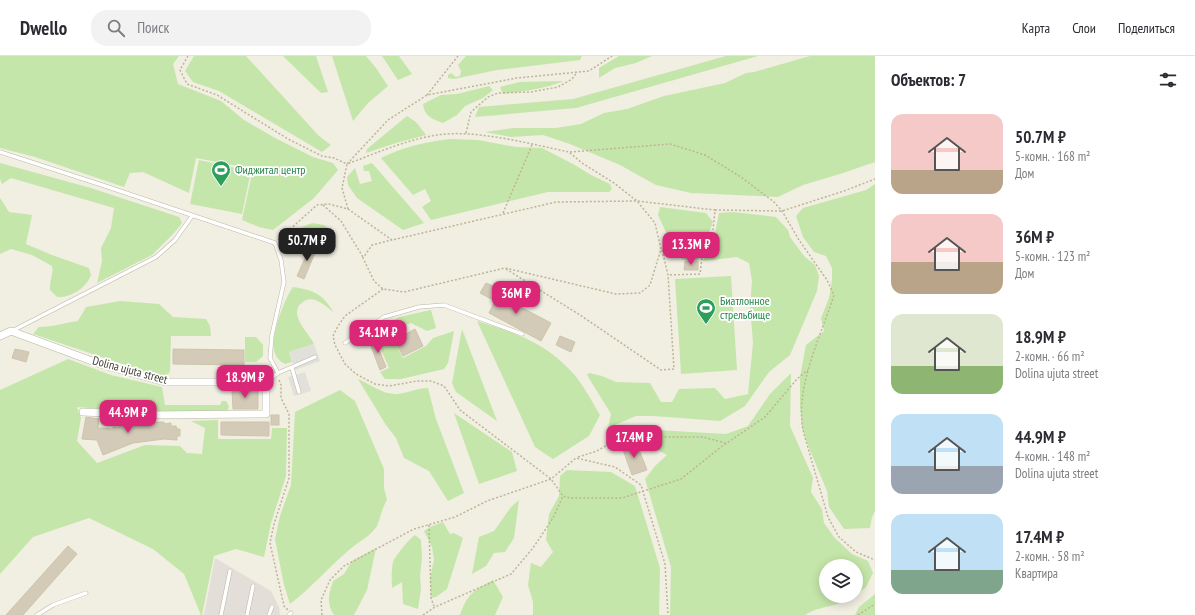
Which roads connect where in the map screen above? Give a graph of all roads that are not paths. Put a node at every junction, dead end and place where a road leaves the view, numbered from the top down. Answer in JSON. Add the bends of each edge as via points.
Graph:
{"nodes":[{"id":1,"x":0,"y":152,"type":"edge"},
{"id":2,"x":192,"y":216,"type":"junction"},
{"id":3,"x":11,"y":331,"type":"junction"},
{"id":4,"x":522,"y":334,"type":"dead end"},
{"id":5,"x":0,"y":336,"type":"edge"},
{"id":6,"x":345,"y":343,"type":"dead end"},
{"id":7,"x":315,"y":357,"type":"dead end"},
{"id":8,"x":292,"y":368,"type":"junction"},
{"id":9,"x":277,"y":373,"type":"junction"},
{"id":10,"x":266,"y":382,"type":"junction"},
{"id":11,"x":299,"y":392,"type":"dead end"},
{"id":12,"x":83,"y":412,"type":"dead end"},
{"id":13,"x":230,"y":571,"type":"dead end"},
{"id":14,"x":253,"y":586,"type":"dead end"},
{"id":15,"x":86,"y":593,"type":"dead end"},
{"id":16,"x":272,"y":607,"type":"dead end"},
{"id":17,"x":37,"y":615,"type":"edge"},
{"id":18,"x":221,"y":615,"type":"edge"},
{"id":19,"x":246,"y":615,"type":"edge"},
{"id":20,"x":269,"y":615,"type":"edge"}],
"edges":[{"from":1,"to":2,"type":"lane"},
{"from":2,"to":3,"type":"lane","via":[[175,240],[156,257]]},
{"from":2,"to":9,"type":"lane","via":[[276,243],[284,282],[272,335],[270,358]]},
{"from":3,"to":5,"type":"street"},
{"from":3,"to":10,"type":"street","name":"Dolina ujuta street","via":[[100,364],[165,382]]},
{"from":4,"to":6,"type":"lane","via":[[444,305],[419,307],[384,317]]},
{"from":7,"to":8,"type":"lane"},
{"from":8,"to":9,"type":"lane"},
{"from":8,"to":11,"type":"lane"},
{"from":9,"to":10,"type":"lane"},
{"from":10,"to":12,"type":"street","via":[[266,414],[149,415]]},
{"from":13,"to":18,"type":"lane"},
{"from":14,"to":19,"type":"lane"},
{"from":15,"to":17,"type":"lane","via":[[53,605]]},
{"from":16,"to":20,"type":"lane"}]}
